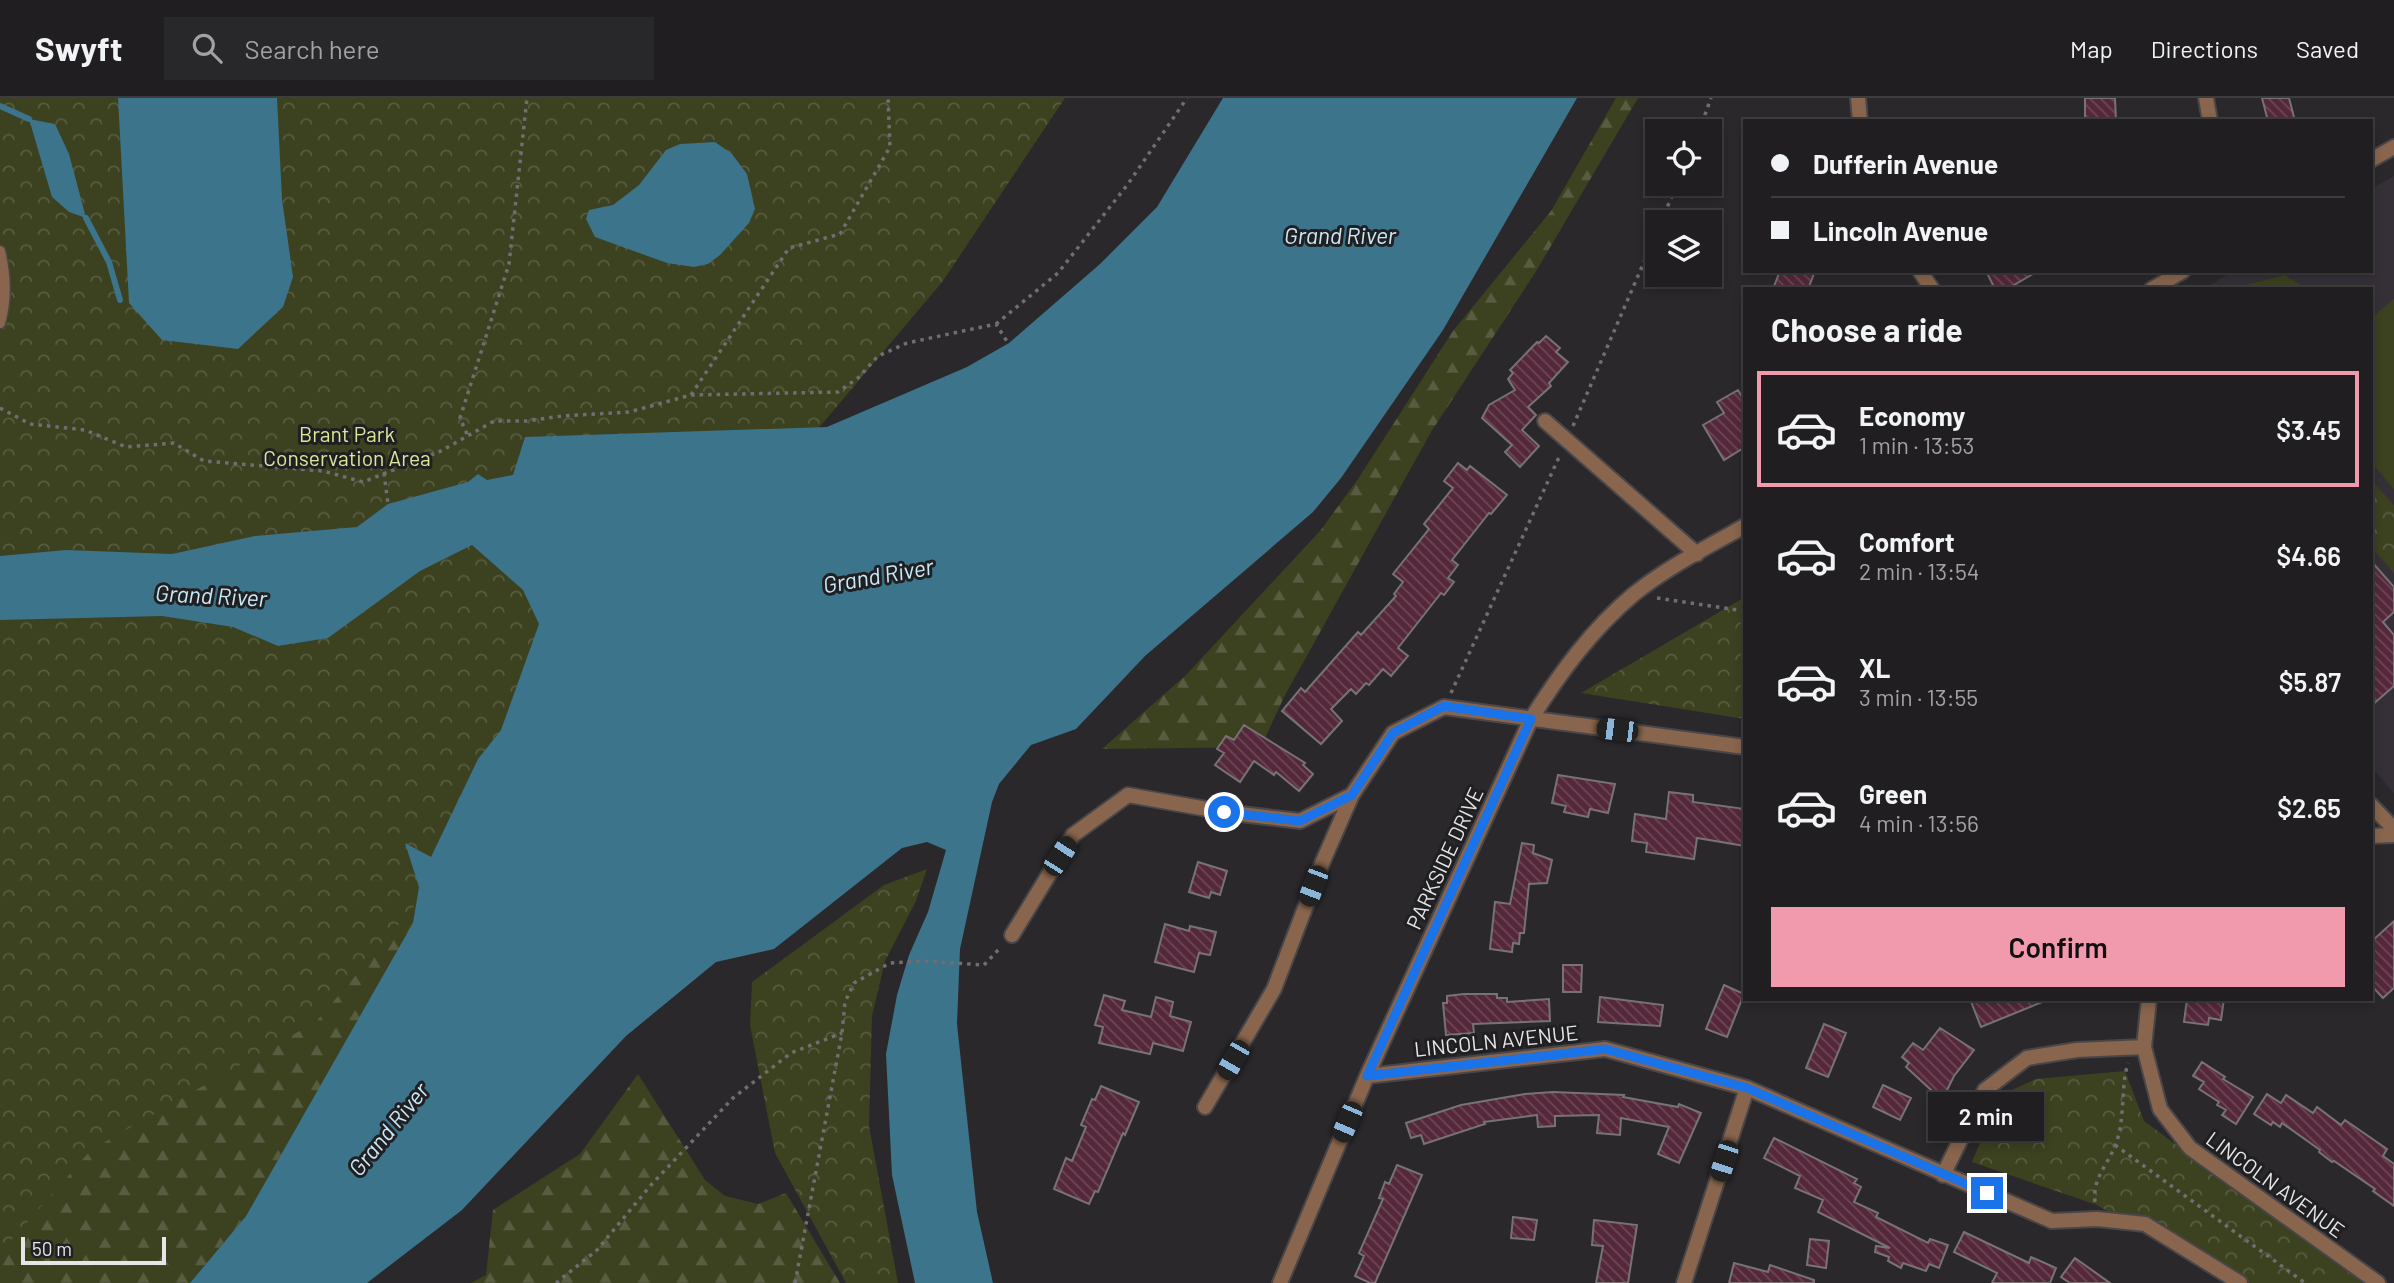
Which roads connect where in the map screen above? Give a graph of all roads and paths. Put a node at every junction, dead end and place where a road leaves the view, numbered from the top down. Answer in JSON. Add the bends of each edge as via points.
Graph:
{"nodes":[{"id":1,"x":527,"y":98,"type":"edge"},
{"id":2,"x":888,"y":98,"type":"edge"},
{"id":3,"x":1187,"y":98,"type":"edge"},
{"id":4,"x":1711,"y":98,"type":"edge"},
{"id":5,"x":1858,"y":98,"type":"edge"},
{"id":6,"x":2206,"y":98,"type":"edge"},
{"id":7,"x":1703,"y":119,"type":"edge"},
{"id":8,"x":1860,"y":119,"type":"edge"},
{"id":9,"x":2210,"y":119,"type":"edge"},
{"id":10,"x":2394,"y":147,"type":"edge"},
{"id":11,"x":2373,"y":159,"type":"edge"},
{"id":12,"x":0,"y":251,"type":"edge"},
{"id":13,"x":1645,"y":260,"type":"edge"},
{"id":14,"x":2180,"y":273,"type":"edge"},
{"id":15,"x":2155,"y":287,"type":"edge"},
{"id":16,"x":0,"y":323,"type":"edge"},
{"id":17,"x":996,"y":324,"type":"junction"},
{"id":18,"x":1009,"y":343,"type":"dead end"},
{"id":19,"x":691,"y":395,"type":"junction"},
{"id":20,"x":0,"y":408,"type":"edge"},
{"id":21,"x":1545,"y":421,"type":"dead end"},
{"id":22,"x":467,"y":434,"type":"junction"},
{"id":23,"x":1567,"y":440,"type":"junction"},
{"id":24,"x":384,"y":473,"type":"junction"},
{"id":25,"x":388,"y":504,"type":"dead end"},
{"id":26,"x":1743,"y":527,"type":"edge"},
{"id":27,"x":1697,"y":554,"type":"junction"},
{"id":28,"x":1634,"y":594,"type":"junction"},
{"id":29,"x":1743,"y":611,"type":"edge"},
{"id":30,"x":1444,"y":706,"type":"junction"},
{"id":31,"x":1531,"y":719,"type":"junction"},
{"id":32,"x":1743,"y":747,"type":"edge"},
{"id":33,"x":1352,"y":795,"type":"junction"},
{"id":34,"x":2373,"y":807,"type":"edge"},
{"id":35,"x":2394,"y":829,"type":"edge"},
{"id":36,"x":2394,"y":835,"type":"edge"},
{"id":37,"x":2373,"y":836,"type":"edge"},
{"id":38,"x":1012,"y":935,"type":"joint"},
{"id":39,"x":2149,"y":1001,"type":"edge"},
{"id":40,"x":842,"y":1033,"type":"junction"},
{"id":41,"x":2138,"y":1047,"type":"junction"},
{"id":42,"x":1367,"y":1076,"type":"junction"},
{"id":43,"x":1747,"y":1088,"type":"junction"},
{"id":44,"x":1205,"y":1107,"type":"dead end"},
{"id":45,"x":2115,"y":1145,"type":"junction"},
{"id":46,"x":1943,"y":1175,"type":"junction"},
{"id":47,"x":2097,"y":1219,"type":"junction"},
{"id":48,"x":556,"y":1283,"type":"edge"},
{"id":49,"x":795,"y":1283,"type":"edge"},
{"id":50,"x":1280,"y":1283,"type":"edge"},
{"id":51,"x":1685,"y":1283,"type":"edge"},
{"id":52,"x":2240,"y":1283,"type":"edge"},
{"id":53,"x":2305,"y":1283,"type":"edge"},
{"id":54,"x":2378,"y":1283,"type":"edge"}],
"edges":[{"from":1,"to":22,"type":"path","via":[[509,264],[460,418]]},
{"from":2,"to":19,"type":"path","via":[[890,147],[840,234],[789,248]]},
{"from":3,"to":17,"type":"path","via":[[1128,184],[1058,273]]},
{"from":4,"to":7,"type":"path"},
{"from":5,"to":8,"type":"street"},
{"from":6,"to":9,"type":"street"},
{"from":10,"to":11,"type":"street"},
{"from":12,"to":16,"type":"lane","via":[[5,304]]},
{"from":13,"to":23,"type":"path"},
{"from":14,"to":15,"type":"street"},
{"from":17,"to":18,"type":"path"},
{"from":17,"to":19,"type":"path","via":[[907,343],[878,356],[838,392]]},
{"from":19,"to":22,"type":"path","via":[[629,412],[494,421]]},
{"from":20,"to":24,"type":"path","via":[[30,424],[85,429],[126,447],[174,443],[204,461],[323,471],[363,482]]},
{"from":21,"to":23,"type":"street"},
{"from":22,"to":24,"type":"path","via":[[441,451]]},
{"from":23,"to":27,"type":"street"},
{"from":23,"to":30,"type":"path"},
{"from":24,"to":25,"type":"path"},
{"from":26,"to":27,"type":"street","name":"PARKSIDE DRIVE"},
{"from":27,"to":28,"type":"street","name":"PARKSIDE DRIVE"},
{"from":28,"to":29,"type":"path"},
{"from":28,"to":31,"type":"street","name":"PARKSIDE DRIVE","via":[[1564,667]]},
{"from":30,"to":31,"type":"street"},
{"from":30,"to":33,"type":"street","via":[[1393,733]]},
{"from":31,"to":32,"type":"street"},
{"from":31,"to":42,"type":"street","name":"PARKSIDE DRIVE"},
{"from":33,"to":38,"type":"street","via":[[1300,821],[1128,795],[1073,835]]},
{"from":33,"to":44,"type":"street","via":[[1274,989]]},
{"from":34,"to":35,"type":"street"},
{"from":36,"to":37,"type":"street"},
{"from":38,"to":40,"type":"path","via":[[984,965],[890,962],[854,983],[845,1002]]},
{"from":39,"to":41,"type":"street"},
{"from":40,"to":48,"type":"path","via":[[790,1053],[733,1098],[597,1250]]},
{"from":40,"to":49,"type":"path"},
{"from":41,"to":45,"type":"path","via":[[2125,1071]]},
{"from":41,"to":46,"type":"street","via":[[2027,1058],[1985,1090]]},
{"from":41,"to":54,"type":"street","name":"LINCOLN AVENUE","via":[[2160,1109],[2190,1148]]},
{"from":42,"to":43,"type":"street","name":"LINCOLN AVENUE","via":[[1605,1049]]},
{"from":42,"to":50,"type":"street","name":"PARKSIDE DRIVE"},
{"from":43,"to":46,"type":"street","name":"LINCOLN AVENUE"},
{"from":43,"to":51,"type":"street"},
{"from":45,"to":47,"type":"path","via":[[2093,1192]]},
{"from":45,"to":53,"type":"path"},
{"from":46,"to":47,"type":"street","name":"LINCOLN AVENUE","via":[[2052,1221]]},
{"from":47,"to":52,"type":"street","name":"LINCOLN AVENUE","via":[[2145,1224]]}]}
